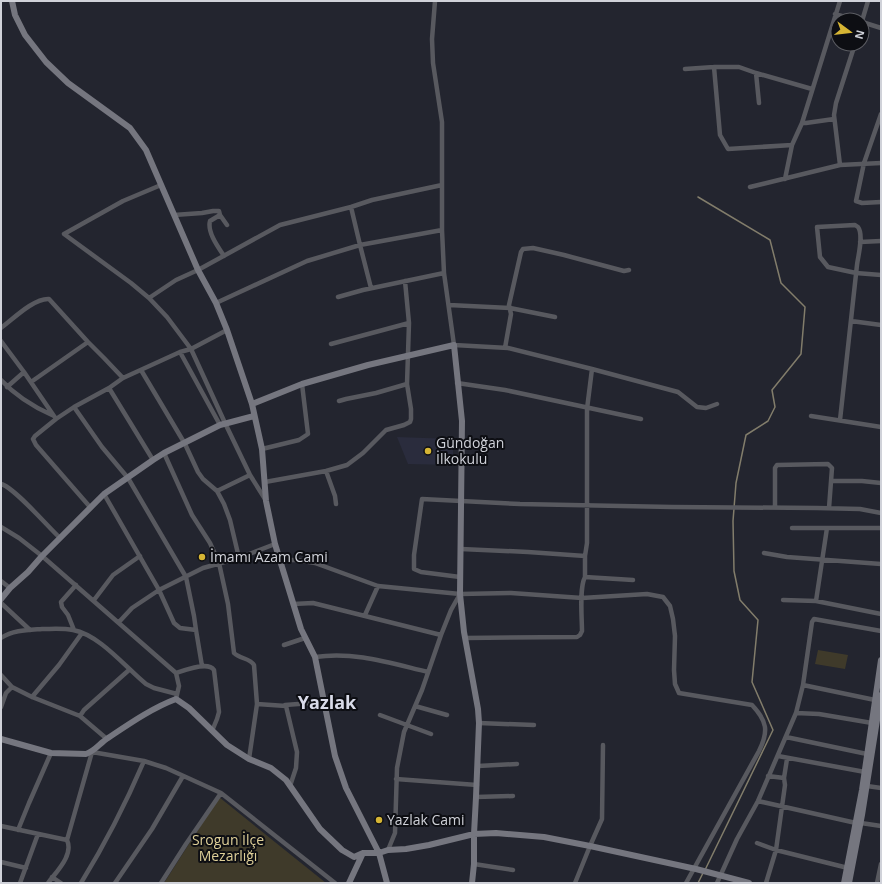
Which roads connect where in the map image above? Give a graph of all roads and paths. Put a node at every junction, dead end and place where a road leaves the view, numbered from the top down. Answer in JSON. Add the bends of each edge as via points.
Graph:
{"nodes":[{"id":1,"x":12,"y":1,"type":"edge"},
{"id":2,"x":436,"y":1,"type":"edge"},
{"id":3,"x":840,"y":1,"type":"edge"},
{"id":4,"x":868,"y":1,"type":"edge"},
{"id":5,"x":836,"y":12,"type":"edge"},
{"id":6,"x":865,"y":12,"type":"edge"},
{"id":7,"x":870,"y":24,"type":"edge"},
{"id":8,"x":881,"y":28,"type":"edge"},
{"id":9,"x":830,"y":30,"type":"edge"},
{"id":10,"x":852,"y":52,"type":"edge"},
{"id":11,"x":714,"y":67,"type":"junction"},
{"id":12,"x":685,"y":69,"type":"dead end"},
{"id":13,"x":756,"y":74,"type":"junction"},
{"id":14,"x":812,"y":89,"type":"junction"},
{"id":15,"x":759,"y":103,"type":"dead end"},
{"id":16,"x":881,"y":114,"type":"edge"},
{"id":17,"x":834,"y":119,"type":"junction"},
{"id":18,"x":802,"y":123,"type":"junction"},
{"id":19,"x":792,"y":145,"type":"junction"},
{"id":20,"x":864,"y":163,"type":"junction"},
{"id":21,"x":881,"y":163,"type":"edge"},
{"id":22,"x":840,"y":165,"type":"junction"},
{"id":23,"x":785,"y":179,"type":"junction"},
{"id":24,"x":161,"y":185,"type":"junction"},
{"id":25,"x":442,"y":185,"type":"junction"},
{"id":26,"x":750,"y":187,"type":"dead end"},
{"id":27,"x":881,"y":202,"type":"edge"},
{"id":28,"x":351,"y":207,"type":"junction"},
{"id":29,"x":174,"y":215,"type":"junction"},
{"id":30,"x":220,"y":215,"type":"junction"},
{"id":31,"x":227,"y":225,"type":"dead end"},
{"id":32,"x":442,"y":230,"type":"junction"},
{"id":33,"x":860,"y":242,"type":"junction"},
{"id":34,"x":881,"y":242,"type":"edge"},
{"id":35,"x":360,"y":245,"type":"junction"},
{"id":36,"x":224,"y":256,"type":"junction"},
{"id":37,"x":198,"y":270,"type":"junction"},
{"id":38,"x":629,"y":270,"type":"dead end"},
{"id":39,"x":444,"y":273,"type":"junction"},
{"id":40,"x":856,"y":273,"type":"junction"},
{"id":41,"x":881,"y":275,"type":"edge"},
{"id":42,"x":405,"y":281,"type":"junction"},
{"id":43,"x":371,"y":288,"type":"junction"},
{"id":44,"x":338,"y":297,"type":"dead end"},
{"id":45,"x":149,"y":298,"type":"junction"},
{"id":46,"x":216,"y":303,"type":"junction"},
{"id":47,"x":449,"y":305,"type":"junction"},
{"id":48,"x":510,"y":308,"type":"junction"},
{"id":49,"x":555,"y":317,"type":"dead end"},
{"id":50,"x":851,"y":321,"type":"junction"},
{"id":51,"x":409,"y":323,"type":"junction"},
{"id":52,"x":881,"y":325,"type":"edge"},
{"id":53,"x":1,"y":328,"type":"edge"},
{"id":54,"x":227,"y":330,"type":"junction"},
{"id":55,"x":1,"y":341,"type":"edge"},
{"id":56,"x":88,"y":342,"type":"junction"},
{"id":57,"x":331,"y":344,"type":"dead end"},
{"id":58,"x":454,"y":345,"type":"junction"},
{"id":59,"x":191,"y":348,"type":"junction"},
{"id":60,"x":505,"y":348,"type":"junction"},
{"id":61,"x":180,"y":352,"type":"junction"},
{"id":62,"x":408,"y":356,"type":"junction"},
{"id":63,"x":592,"y":369,"type":"junction"},
{"id":64,"x":141,"y":370,"type":"junction"},
{"id":65,"x":24,"y":372,"type":"junction"},
{"id":66,"x":123,"y":378,"type":"junction"},
{"id":67,"x":1,"y":380,"type":"edge"},
{"id":68,"x":31,"y":382,"type":"junction"},
{"id":69,"x":457,"y":383,"type":"junction"},
{"id":70,"x":302,"y":384,"type":"junction"},
{"id":71,"x":407,"y":384,"type":"junction"},
{"id":72,"x":7,"y":387,"type":"junction"},
{"id":73,"x":108,"y":388,"type":"junction"},
{"id":74,"x":339,"y":401,"type":"dead end"},
{"id":75,"x":252,"y":404,"type":"junction"},
{"id":76,"x":717,"y":404,"type":"dead end"},
{"id":77,"x":74,"y":407,"type":"junction"},
{"id":78,"x":587,"y":409,"type":"junction"},
{"id":79,"x":254,"y":416,"type":"junction"},
{"id":80,"x":811,"y":416,"type":"dead end"},
{"id":81,"x":54,"y":417,"type":"junction"},
{"id":82,"x":641,"y":419,"type":"dead end"},
{"id":83,"x":840,"y":420,"type":"junction"},
{"id":84,"x":222,"y":424,"type":"junction"},
{"id":85,"x":881,"y":427,"type":"edge"},
{"id":86,"x":185,"y":444,"type":"junction"},
{"id":87,"x":262,"y":449,"type":"junction"},
{"id":88,"x":164,"y":453,"type":"junction"},
{"id":89,"x":153,"y":460,"type":"junction"},
{"id":90,"x":326,"y":471,"type":"junction"},
{"id":91,"x":250,"y":475,"type":"junction"},
{"id":92,"x":128,"y":478,"type":"junction"},
{"id":93,"x":831,"y":481,"type":"junction"},
{"id":94,"x":265,"y":482,"type":"junction"},
{"id":95,"x":881,"y":483,"type":"edge"},
{"id":96,"x":1,"y":484,"type":"edge"},
{"id":97,"x":217,"y":491,"type":"junction"},
{"id":98,"x":104,"y":494,"type":"junction"},
{"id":99,"x":266,"y":501,"type":"junction"},
{"id":100,"x":461,"y":501,"type":"junction"},
{"id":101,"x":336,"y":504,"type":"dead end"},
{"id":102,"x":587,"y":506,"type":"junction"},
{"id":103,"x":90,"y":507,"type":"junction"},
{"id":104,"x":775,"y":507,"type":"junction"},
{"id":105,"x":829,"y":508,"type":"junction"},
{"id":106,"x":881,"y":513,"type":"edge"},
{"id":107,"x":1,"y":526,"type":"edge"},
{"id":108,"x":792,"y":528,"type":"dead end"},
{"id":109,"x":827,"y":528,"type":"junction"},
{"id":110,"x":881,"y":528,"type":"edge"},
{"id":111,"x":60,"y":538,"type":"junction"},
{"id":112,"x":275,"y":544,"type":"junction"},
{"id":113,"x":461,"y":549,"type":"junction"},
{"id":114,"x":764,"y":553,"type":"dead end"},
{"id":115,"x":42,"y":556,"type":"junction"},
{"id":116,"x":140,"y":556,"type":"junction"},
{"id":117,"x":585,"y":556,"type":"junction"},
{"id":118,"x":239,"y":558,"type":"junction"},
{"id":119,"x":280,"y":560,"type":"junction"},
{"id":120,"x":822,"y":560,"type":"junction"},
{"id":121,"x":219,"y":563,"type":"junction"},
{"id":122,"x":881,"y":564,"type":"edge"},
{"id":123,"x":186,"y":577,"type":"junction"},
{"id":124,"x":460,"y":577,"type":"junction"},
{"id":125,"x":585,"y":577,"type":"junction"},
{"id":126,"x":633,"y":580,"type":"dead end"},
{"id":127,"x":1,"y":581,"type":"edge"},
{"id":128,"x":76,"y":585,"type":"junction"},
{"id":129,"x":378,"y":586,"type":"junction"},
{"id":130,"x":10,"y":588,"type":"junction"},
{"id":131,"x":159,"y":590,"type":"junction"},
{"id":132,"x":460,"y":594,"type":"junction"},
{"id":133,"x":582,"y":598,"type":"junction"},
{"id":134,"x":1,"y":599,"type":"edge"},
{"id":135,"x":94,"y":600,"type":"junction"},
{"id":136,"x":783,"y":600,"type":"dead end"},
{"id":137,"x":816,"y":601,"type":"junction"},
{"id":138,"x":1,"y":603,"type":"edge"},
{"id":139,"x":292,"y":604,"type":"junction"},
{"id":140,"x":881,"y":614,"type":"edge"},
{"id":141,"x":364,"y":615,"type":"junction"},
{"id":142,"x":119,"y":622,"type":"junction"},
{"id":143,"x":30,"y":630,"type":"junction"},
{"id":144,"x":74,"y":630,"type":"junction"},
{"id":145,"x":196,"y":630,"type":"junction"},
{"id":146,"x":881,"y":630,"type":"edge"},
{"id":147,"x":82,"y":633,"type":"junction"},
{"id":148,"x":441,"y":635,"type":"junction"},
{"id":149,"x":1,"y":638,"type":"edge"},
{"id":150,"x":305,"y":638,"type":"junction"},
{"id":151,"x":465,"y":638,"type":"junction"},
{"id":152,"x":284,"y":645,"type":"dead end"},
{"id":153,"x":315,"y":657,"type":"junction"},
{"id":154,"x":881,"y":660,"type":"edge"},
{"id":155,"x":202,"y":666,"type":"junction"},
{"id":156,"x":129,"y":670,"type":"junction"},
{"id":157,"x":428,"y":672,"type":"junction"},
{"id":158,"x":176,"y":674,"type":"junction"},
{"id":159,"x":1,"y":675,"type":"edge"},
{"id":160,"x":803,"y":685,"type":"junction"},
{"id":161,"x":12,"y":687,"type":"junction"},
{"id":162,"x":878,"y":696,"type":"edge"},
{"id":163,"x":32,"y":697,"type":"junction"},
{"id":164,"x":176,"y":697,"type":"junction"},
{"id":165,"x":325,"y":702,"type":"junction"},
{"id":166,"x":257,"y":704,"type":"junction"},
{"id":167,"x":1,"y":706,"type":"edge"},
{"id":168,"x":286,"y":706,"type":"junction"},
{"id":169,"x":415,"y":706,"type":"junction"},
{"id":170,"x":796,"y":713,"type":"junction"},
{"id":171,"x":380,"y":715,"type":"dead end"},
{"id":172,"x":447,"y":715,"type":"dead end"},
{"id":173,"x":80,"y":716,"type":"junction"},
{"id":174,"x":479,"y":723,"type":"junction"},
{"id":175,"x":872,"y":724,"type":"junction"},
{"id":176,"x":407,"y":725,"type":"junction"},
{"id":177,"x":534,"y":725,"type":"dead end"},
{"id":178,"x":212,"y":731,"type":"junction"},
{"id":179,"x":876,"y":731,"type":"edge"},
{"id":180,"x":432,"y":734,"type":"dead end"},
{"id":181,"x":786,"y":737,"type":"junction"},
{"id":182,"x":1,"y":739,"type":"edge"},
{"id":183,"x":107,"y":739,"type":"junction"},
{"id":184,"x":602,"y":745,"type":"dead end"},
{"id":185,"x":92,"y":752,"type":"junction"},
{"id":186,"x":51,"y":753,"type":"junction"},
{"id":187,"x":867,"y":754,"type":"junction"},
{"id":188,"x":778,"y":756,"type":"junction"},
{"id":189,"x":249,"y":759,"type":"junction"},
{"id":190,"x":787,"y":759,"type":"junction"},
{"id":191,"x":144,"y":761,"type":"junction"},
{"id":192,"x":517,"y":764,"type":"dead end"},
{"id":193,"x":478,"y":766,"type":"junction"},
{"id":194,"x":864,"y":772,"type":"junction"},
{"id":195,"x":183,"y":776,"type":"junction"},
{"id":196,"x":768,"y":776,"type":"junction"},
{"id":197,"x":784,"y":778,"type":"junction"},
{"id":198,"x":396,"y":779,"type":"junction"},
{"id":199,"x":477,"y":785,"type":"junction"},
{"id":200,"x":290,"y":786,"type":"junction"},
{"id":201,"x":867,"y":786,"type":"junction"},
{"id":202,"x":881,"y":788,"type":"edge"},
{"id":203,"x":221,"y":793,"type":"junction"},
{"id":204,"x":513,"y":796,"type":"dead end"},
{"id":205,"x":476,"y":797,"type":"junction"},
{"id":206,"x":758,"y":801,"type":"junction"},
{"id":207,"x":782,"y":807,"type":"junction"},
{"id":208,"x":858,"y":823,"type":"junction"},
{"id":209,"x":1,"y":826,"type":"edge"},
{"id":210,"x":881,"y":826,"type":"edge"},
{"id":211,"x":18,"y":830,"type":"junction"},
{"id":212,"x":38,"y":834,"type":"junction"},
{"id":213,"x":474,"y":834,"type":"junction"},
{"id":214,"x":67,"y":840,"type":"junction"},
{"id":215,"x":757,"y":843,"type":"dead end"},
{"id":216,"x":590,"y":846,"type":"junction"},
{"id":217,"x":388,"y":850,"type":"junction"},
{"id":218,"x":776,"y":850,"type":"junction"},
{"id":219,"x":363,"y":853,"type":"junction"},
{"id":220,"x":379,"y":853,"type":"junction"},
{"id":221,"x":1,"y":862,"type":"edge"},
{"id":222,"x":474,"y":864,"type":"junction"},
{"id":223,"x":881,"y":864,"type":"edge"},
{"id":224,"x":26,"y":868,"type":"junction"},
{"id":225,"x":695,"y":868,"type":"junction"},
{"id":226,"x":848,"y":868,"type":"junction"},
{"id":227,"x":513,"y":870,"type":"dead end"},
{"id":228,"x":720,"y":875,"type":"junction"},
{"id":229,"x":52,"y":877,"type":"junction"},
{"id":230,"x":20,"y":883,"type":"edge"},
{"id":231,"x":48,"y":883,"type":"edge"},
{"id":232,"x":61,"y":883,"type":"edge"},
{"id":233,"x":81,"y":883,"type":"edge"},
{"id":234,"x":115,"y":883,"type":"edge"},
{"id":235,"x":161,"y":883,"type":"edge"},
{"id":236,"x":335,"y":883,"type":"edge"},
{"id":237,"x":349,"y":883,"type":"edge"},
{"id":238,"x":387,"y":883,"type":"edge"},
{"id":239,"x":472,"y":883,"type":"edge"},
{"id":240,"x":575,"y":883,"type":"edge"},
{"id":241,"x":686,"y":883,"type":"edge"},
{"id":242,"x":716,"y":883,"type":"edge"},
{"id":243,"x":750,"y":883,"type":"edge"},
{"id":244,"x":766,"y":883,"type":"edge"},
{"id":245,"x":844,"y":883,"type":"edge"},
{"id":246,"x":849,"y":883,"type":"edge"},
{"id":247,"x":877,"y":883,"type":"edge"}],
"edges":[{"from":1,"to":24,"type":"street","via":[[15,16],[25,35],[41,56],[68,83],[130,128],[146,150]]},
{"from":2,"to":25,"type":"street","via":[[432,39],[442,122]]},
{"from":3,"to":5,"type":"street"},
{"from":4,"to":6,"type":"street"},
{"from":7,"to":8,"type":"street"},
{"from":9,"to":14,"type":"street"},
{"from":10,"to":17,"type":"street","via":[[836,103]]},
{"from":11,"to":12,"type":"street"},
{"from":11,"to":13,"type":"street","via":[[739,67]]},
{"from":11,"to":19,"type":"street","via":[[720,135],[728,149]]},
{"from":13,"to":14,"type":"street"},
{"from":13,"to":15,"type":"street"},
{"from":14,"to":18,"type":"street"},
{"from":16,"to":20,"type":"street"},
{"from":17,"to":18,"type":"street"},
{"from":17,"to":22,"type":"street"},
{"from":18,"to":19,"type":"street"},
{"from":19,"to":23,"type":"street"},
{"from":20,"to":21,"type":"street"},
{"from":20,"to":22,"type":"street"},
{"from":20,"to":27,"type":"street","via":[[856,201]]},
{"from":22,"to":23,"type":"street"},
{"from":23,"to":26,"type":"street"},
{"from":24,"to":29,"type":"street"},
{"from":24,"to":45,"type":"street","via":[[123,201],[64,234]]},
{"from":25,"to":28,"type":"street"},
{"from":25,"to":32,"type":"street"},
{"from":28,"to":35,"type":"street"},
{"from":28,"to":36,"type":"street","via":[[280,225]]},
{"from":29,"to":30,"type":"street","via":[[213,211],[219,211]]},
{"from":29,"to":37,"type":"street"},
{"from":30,"to":31,"type":"street"},
{"from":30,"to":36,"type":"street","via":[[210,221],[208,226]]},
{"from":32,"to":35,"type":"street"},
{"from":32,"to":39,"type":"street"},
{"from":33,"to":34,"type":"street"},
{"from":33,"to":40,"type":"street"},
{"from":33,"to":40,"type":"street","via":[[860,231],[855,225],[817,227],[820,257],[828,267]]},
{"from":35,"to":43,"type":"street"},
{"from":35,"to":46,"type":"street","via":[[307,261]]},
{"from":36,"to":37,"type":"street"},
{"from":37,"to":45,"type":"street","via":[[176,280]]},
{"from":37,"to":46,"type":"street"},
{"from":38,"to":48,"type":"street","via":[[624,271],[533,248],[523,249]]},
{"from":39,"to":42,"type":"street"},
{"from":39,"to":47,"type":"street"},
{"from":40,"to":41,"type":"street"},
{"from":40,"to":50,"type":"street"},
{"from":42,"to":43,"type":"street"},
{"from":42,"to":51,"type":"street"},
{"from":43,"to":44,"type":"street"},
{"from":45,"to":59,"type":"street"},
{"from":46,"to":54,"type":"street"},
{"from":47,"to":48,"type":"street"},
{"from":47,"to":58,"type":"street"},
{"from":48,"to":49,"type":"street"},
{"from":48,"to":60,"type":"street"},
{"from":50,"to":52,"type":"street"},
{"from":50,"to":83,"type":"street"},
{"from":51,"to":57,"type":"street"},
{"from":51,"to":62,"type":"street"},
{"from":53,"to":56,"type":"street","via":[[40,300],[49,299]]},
{"from":54,"to":59,"type":"street"},
{"from":54,"to":75,"type":"street"},
{"from":55,"to":65,"type":"street"},
{"from":56,"to":66,"type":"street"},
{"from":56,"to":68,"type":"street"},
{"from":58,"to":60,"type":"street"},
{"from":58,"to":62,"type":"street"},
{"from":58,"to":69,"type":"street"},
{"from":59,"to":61,"type":"street"},
{"from":59,"to":84,"type":"street"},
{"from":60,"to":63,"type":"street"},
{"from":61,"to":64,"type":"street"},
{"from":61,"to":84,"type":"street"},
{"from":62,"to":70,"type":"street","via":[[368,364]]},
{"from":62,"to":71,"type":"street"},
{"from":63,"to":76,"type":"street","via":[[678,392],[697,407],[706,408]]},
{"from":63,"to":78,"type":"street"},
{"from":64,"to":66,"type":"street"},
{"from":64,"to":86,"type":"street"},
{"from":65,"to":68,"type":"street"},
{"from":65,"to":72,"type":"street"},
{"from":66,"to":73,"type":"street"},
{"from":67,"to":72,"type":"street"},
{"from":68,"to":81,"type":"street"},
{"from":69,"to":78,"type":"street","via":[[505,390]]},
{"from":69,"to":100,"type":"street","via":[[462,421]]},
{"from":70,"to":75,"type":"street"},
{"from":70,"to":87,"type":"street","via":[[308,434],[299,440]]},
{"from":71,"to":74,"type":"street","via":[[376,394]]},
{"from":71,"to":90,"type":"street","via":[[411,409],[410,422],[386,430],[347,465]]},
{"from":72,"to":81,"type":"street"},
{"from":73,"to":77,"type":"street"},
{"from":73,"to":89,"type":"street"},
{"from":75,"to":79,"type":"street"},
{"from":77,"to":81,"type":"street"},
{"from":77,"to":92,"type":"street"},
{"from":78,"to":82,"type":"street"},
{"from":78,"to":102,"type":"street"},
{"from":79,"to":84,"type":"street"},
{"from":79,"to":87,"type":"street"},
{"from":80,"to":83,"type":"street"},
{"from":81,"to":103,"type":"street","via":[[33,439]]},
{"from":83,"to":85,"type":"street"},
{"from":84,"to":86,"type":"street"},
{"from":84,"to":91,"type":"street"},
{"from":86,"to":88,"type":"street"},
{"from":86,"to":97,"type":"street","via":[[203,479]]},
{"from":87,"to":94,"type":"street"},
{"from":88,"to":89,"type":"street"},
{"from":88,"to":121,"type":"street","via":[[192,515]]},
{"from":89,"to":92,"type":"street"},
{"from":90,"to":94,"type":"street"},
{"from":90,"to":101,"type":"street"},
{"from":91,"to":97,"type":"street"},
{"from":91,"to":99,"type":"street"},
{"from":92,"to":98,"type":"street"},
{"from":92,"to":123,"type":"street"},
{"from":93,"to":95,"type":"street"},
{"from":93,"to":104,"type":"street","via":[[832,468],[828,464],[776,465]]},
{"from":93,"to":105,"type":"street"},
{"from":94,"to":99,"type":"street"},
{"from":96,"to":111,"type":"street","via":[[16,494]]},
{"from":97,"to":118,"type":"street","via":[[230,520]]},
{"from":98,"to":103,"type":"street"},
{"from":98,"to":116,"type":"street"},
{"from":99,"to":112,"type":"street"},
{"from":100,"to":102,"type":"street"},
{"from":100,"to":113,"type":"street"},
{"from":100,"to":124,"type":"street","via":[[422,499],[414,555],[414,568],[421,572]]},
{"from":102,"to":104,"type":"street"},
{"from":102,"to":117,"type":"street"},
{"from":103,"to":111,"type":"street"},
{"from":104,"to":105,"type":"street"},
{"from":105,"to":106,"type":"street"},
{"from":107,"to":115,"type":"street"},
{"from":108,"to":109,"type":"street"},
{"from":109,"to":110,"type":"street"},
{"from":109,"to":120,"type":"street"},
{"from":111,"to":115,"type":"street"},
{"from":112,"to":118,"type":"street"},
{"from":112,"to":119,"type":"street"},
{"from":113,"to":117,"type":"street"},
{"from":113,"to":124,"type":"street"},
{"from":114,"to":120,"type":"street","via":[[787,558]]},
{"from":115,"to":128,"type":"street"},
{"from":115,"to":130,"type":"street"},
{"from":116,"to":131,"type":"street"},
{"from":116,"to":135,"type":"street","via":[[113,575]]},
{"from":117,"to":125,"type":"street"},
{"from":118,"to":121,"type":"street"},
{"from":119,"to":129,"type":"street","via":[[315,563]]},
{"from":119,"to":139,"type":"street"},
{"from":120,"to":122,"type":"street"},
{"from":120,"to":137,"type":"street"},
{"from":121,"to":123,"type":"street"},
{"from":121,"to":166,"type":"street","via":[[228,604],[233,650],[237,656],[252,662],[254,666]]},
{"from":123,"to":131,"type":"street"},
{"from":123,"to":145,"type":"street"},
{"from":124,"to":132,"type":"street"},
{"from":125,"to":126,"type":"street"},
{"from":125,"to":133,"type":"street"},
{"from":127,"to":130,"type":"street"},
{"from":128,"to":135,"type":"street"},
{"from":128,"to":144,"type":"street","via":[[61,602]]},
{"from":129,"to":132,"type":"street"},
{"from":129,"to":141,"type":"street"},
{"from":130,"to":134,"type":"street"},
{"from":131,"to":142,"type":"street","via":[[132,608]]},
{"from":131,"to":145,"type":"street","via":[[174,624],[180,628]]},
{"from":132,"to":133,"type":"street","via":[[511,593]]},
{"from":132,"to":148,"type":"street"},
{"from":132,"to":151,"type":"street"},
{"from":133,"to":151,"type":"street","via":[[582,631],[577,637]]},
{"from":133,"to":225,"type":"street","via":[[647,594],[663,597],[670,606],[673,619],[675,684],[679,693],[752,705],[766,725],[764,742]]},
{"from":135,"to":142,"type":"street"},
{"from":136,"to":137,"type":"street"},
{"from":137,"to":140,"type":"street"},
{"from":138,"to":143,"type":"street"},
{"from":139,"to":141,"type":"street","via":[[313,603]]},
{"from":139,"to":150,"type":"street"},
{"from":141,"to":148,"type":"street"},
{"from":142,"to":158,"type":"street"},
{"from":143,"to":144,"type":"street"},
{"from":143,"to":149,"type":"street"},
{"from":144,"to":147,"type":"street"},
{"from":145,"to":155,"type":"street"},
{"from":146,"to":160,"type":"street","via":[[814,619]]},
{"from":147,"to":156,"type":"street","via":[[101,643]]},
{"from":147,"to":163,"type":"street"},
{"from":148,"to":157,"type":"street"},
{"from":150,"to":152,"type":"street"},
{"from":150,"to":153,"type":"street"},
{"from":151,"to":174,"type":"street"},
{"from":153,"to":157,"type":"street","via":[[332,654],[366,657]]},
{"from":153,"to":165,"type":"street"},
{"from":154,"to":162,"type":"street"},
{"from":155,"to":158,"type":"street"},
{"from":155,"to":178,"type":"street","via":[[209,666],[214,670],[219,712]]},
{"from":156,"to":164,"type":"street","via":[[146,684]]},
{"from":156,"to":173,"type":"street"},
{"from":157,"to":169,"type":"street"},
{"from":158,"to":164,"type":"street","via":[[179,686]]},
{"from":159,"to":161,"type":"street"},
{"from":160,"to":162,"type":"street"},
{"from":160,"to":170,"type":"street"},
{"from":161,"to":163,"type":"street"},
{"from":161,"to":167,"type":"street","via":[[6,693]]},
{"from":162,"to":175,"type":"street"},
{"from":162,"to":179,"type":"street"},
{"from":163,"to":173,"type":"street"},
{"from":164,"to":178,"type":"street"},
{"from":164,"to":183,"type":"street"},
{"from":165,"to":168,"type":"street"},
{"from":165,"to":220,"type":"street","via":[[335,756],[346,788]]},
{"from":166,"to":168,"type":"street"},
{"from":166,"to":189,"type":"street"},
{"from":168,"to":200,"type":"street","via":[[297,752],[296,768]]},
{"from":169,"to":172,"type":"street"},
{"from":169,"to":176,"type":"street"},
{"from":170,"to":175,"type":"street","via":[[819,714]]},
{"from":170,"to":181,"type":"street"},
{"from":171,"to":176,"type":"street"},
{"from":173,"to":183,"type":"street"},
{"from":174,"to":177,"type":"street"},
{"from":174,"to":193,"type":"street"},
{"from":175,"to":179,"type":"street"},
{"from":176,"to":180,"type":"street"},
{"from":176,"to":198,"type":"street","via":[[396,768]]},
{"from":178,"to":189,"type":"street","via":[[227,745]]},
{"from":179,"to":187,"type":"street"},
{"from":179,"to":201,"type":"street"},
{"from":181,"to":187,"type":"street"},
{"from":181,"to":188,"type":"street"},
{"from":182,"to":186,"type":"street"},
{"from":183,"to":185,"type":"street"},
{"from":184,"to":216,"type":"street","via":[[602,819]]},
{"from":185,"to":186,"type":"street"},
{"from":185,"to":191,"type":"street"},
{"from":185,"to":214,"type":"street"},
{"from":186,"to":211,"type":"street"},
{"from":187,"to":194,"type":"street"},
{"from":188,"to":190,"type":"street"},
{"from":188,"to":196,"type":"street"},
{"from":189,"to":200,"type":"street","via":[[271,768]]},
{"from":190,"to":194,"type":"street"},
{"from":190,"to":197,"type":"street"},
{"from":191,"to":195,"type":"street"},
{"from":191,"to":233,"type":"street","via":[[115,823]]},
{"from":192,"to":193,"type":"street"},
{"from":193,"to":199,"type":"street"},
{"from":194,"to":208,"type":"street"},
{"from":195,"to":203,"type":"street"},
{"from":195,"to":234,"type":"street","via":[[152,829]]},
{"from":196,"to":197,"type":"street"},
{"from":196,"to":206,"type":"street"},
{"from":197,"to":207,"type":"street"},
{"from":198,"to":199,"type":"street"},
{"from":198,"to":217,"type":"street","via":[[395,833]]},
{"from":199,"to":205,"type":"street"},
{"from":200,"to":219,"type":"street","via":[[320,829],[342,850],[354,857]]},
{"from":201,"to":202,"type":"street"},
{"from":201,"to":208,"type":"street"},
{"from":203,"to":235,"type":"street"},
{"from":203,"to":236,"type":"street"},
{"from":204,"to":205,"type":"street"},
{"from":205,"to":213,"type":"street"},
{"from":206,"to":207,"type":"street"},
{"from":206,"to":228,"type":"street"},
{"from":207,"to":208,"type":"street"},
{"from":207,"to":218,"type":"street"},
{"from":208,"to":210,"type":"street"},
{"from":208,"to":226,"type":"street"},
{"from":208,"to":246,"type":"street"},
{"from":209,"to":211,"type":"street"},
{"from":211,"to":212,"type":"street"},
{"from":212,"to":214,"type":"street"},
{"from":212,"to":224,"type":"street"},
{"from":213,"to":216,"type":"street","via":[[544,837]]},
{"from":213,"to":217,"type":"street","via":[[429,845]]},
{"from":213,"to":222,"type":"street"},
{"from":214,"to":229,"type":"street","via":[[69,850]]},
{"from":215,"to":218,"type":"street"},
{"from":216,"to":225,"type":"street"},
{"from":216,"to":240,"type":"street"},
{"from":217,"to":220,"type":"street"},
{"from":218,"to":226,"type":"street"},
{"from":218,"to":244,"type":"street"},
{"from":219,"to":220,"type":"street"},
{"from":219,"to":237,"type":"street"},
{"from":220,"to":238,"type":"street"},
{"from":221,"to":224,"type":"street"},
{"from":222,"to":227,"type":"street"},
{"from":222,"to":239,"type":"street"},
{"from":223,"to":247,"type":"street"},
{"from":224,"to":230,"type":"street"},
{"from":225,"to":228,"type":"street"},
{"from":225,"to":241,"type":"street"},
{"from":226,"to":245,"type":"street"},
{"from":228,"to":242,"type":"street"},
{"from":228,"to":243,"type":"street"},
{"from":229,"to":231,"type":"street"},
{"from":229,"to":232,"type":"street"}]}
